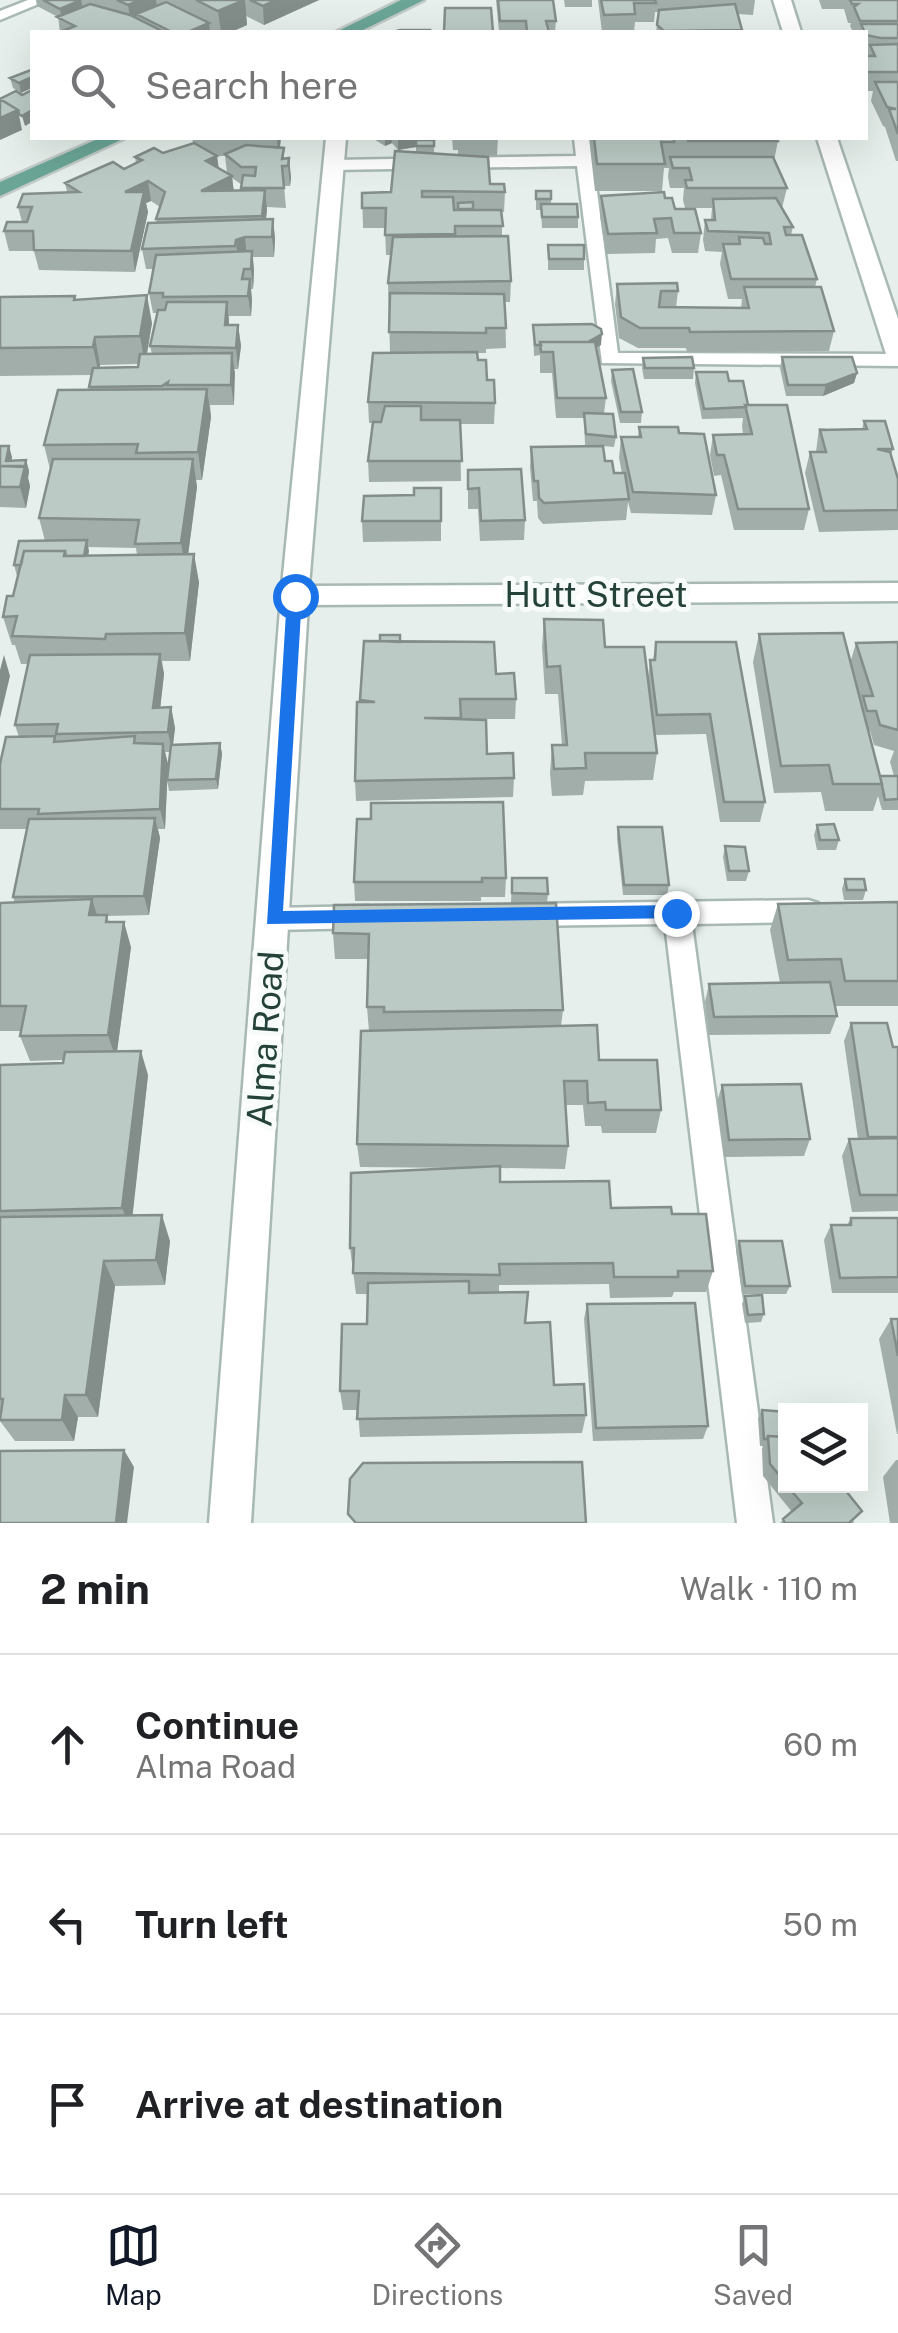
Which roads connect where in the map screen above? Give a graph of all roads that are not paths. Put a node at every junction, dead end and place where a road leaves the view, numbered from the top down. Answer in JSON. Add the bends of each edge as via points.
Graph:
{"nodes":[{"id":1,"x":41,"y":0,"type":"edge"},
{"id":2,"x":415,"y":0,"type":"edge"},
{"id":3,"x":782,"y":0,"type":"edge"},
{"id":4,"x":0,"y":16,"type":"edge"},
{"id":5,"x":348,"y":30,"type":"edge"},
{"id":6,"x":791,"y":30,"type":"edge"},
{"id":7,"x":111,"y":140,"type":"edge"},
{"id":8,"x":582,"y":140,"type":"edge"},
{"id":9,"x":828,"y":140,"type":"edge"},
{"id":10,"x":335,"y":151,"type":"edge"},
{"id":11,"x":585,"y":161,"type":"junction"},
{"id":12,"x":0,"y":190,"type":"edge"},
{"id":13,"x":898,"y":357,"type":"edge"},
{"id":14,"x":898,"y":592,"type":"edge"},
{"id":15,"x":295,"y":596,"type":"junction"},
{"id":16,"x":843,"y":910,"type":"edge"},
{"id":17,"x":676,"y":913,"type":"junction"},
{"id":18,"x":504,"y":915,"type":"edge"},
{"id":19,"x":388,"y":917,"type":"edge"},
{"id":20,"x":273,"y":918,"type":"junction"},
{"id":21,"x":230,"y":1523,"type":"edge"},
{"id":22,"x":756,"y":1523,"type":"edge"}],
"edges":[{"from":1,"to":4,"type":"lane"},
{"from":2,"to":5,"type":"main road"},
{"from":3,"to":6,"type":"street"},
{"from":7,"to":12,"type":"main road"},
{"from":8,"to":11,"type":"lane"},
{"from":9,"to":13,"type":"street"},
{"from":10,"to":11,"type":"lane"},
{"from":10,"to":15,"type":"street","name":"Alma Road"},
{"from":11,"to":13,"type":"lane","via":[[609,359]]},
{"from":14,"to":15,"type":"street","name":"Hutt Street"},
{"from":15,"to":20,"type":"street","name":"Alma Road"},
{"from":16,"to":17,"type":"lane"},
{"from":17,"to":18,"type":"lane"},
{"from":17,"to":22,"type":"lane"},
{"from":19,"to":20,"type":"lane"},
{"from":20,"to":21,"type":"street","name":"Alma Road"}]}
